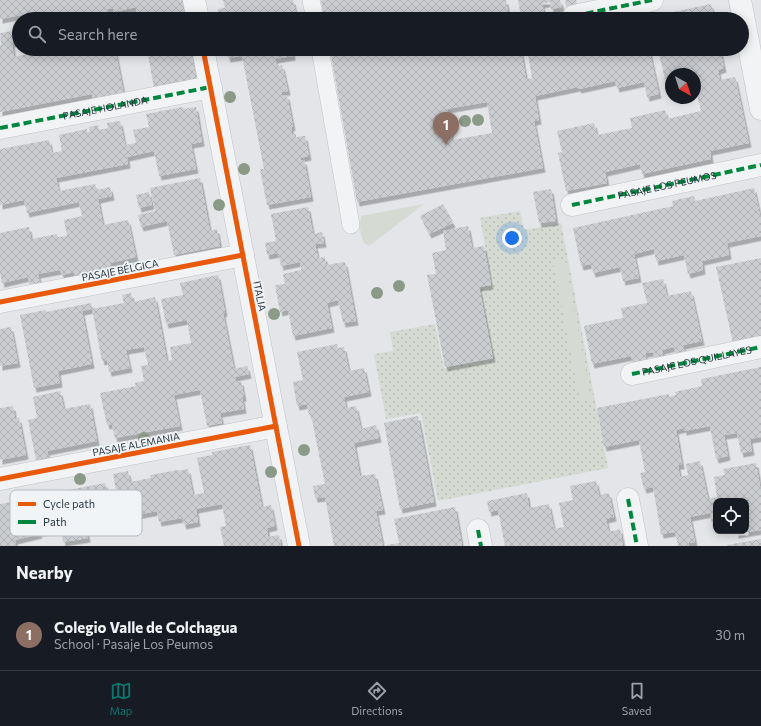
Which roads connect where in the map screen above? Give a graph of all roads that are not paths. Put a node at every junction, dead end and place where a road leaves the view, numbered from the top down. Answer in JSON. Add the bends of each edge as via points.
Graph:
{"nodes":[{"id":1,"x":194,"y":0,"type":"edge"},
{"id":2,"x":311,"y":0,"type":"edge"},
{"id":3,"x":652,"y":0,"type":"edge"},
{"id":4,"x":740,"y":0,"type":"edge"},
{"id":5,"x":197,"y":12,"type":"edge"},
{"id":6,"x":314,"y":12,"type":"edge"},
{"id":7,"x":594,"y":12,"type":"edge"},
{"id":8,"x":742,"y":12,"type":"edge"},
{"id":9,"x":749,"y":47,"type":"edge"},
{"id":10,"x":204,"y":56,"type":"edge"},
{"id":11,"x":321,"y":56,"type":"edge"},
{"id":12,"x":211,"y":87,"type":"junction"},
{"id":13,"x":761,"y":109,"type":"edge"},
{"id":14,"x":0,"y":128,"type":"edge"},
{"id":15,"x":761,"y":165,"type":"edge"},
{"id":16,"x":572,"y":204,"type":"dead end"},
{"id":17,"x":351,"y":225,"type":"dead end"},
{"id":18,"x":243,"y":255,"type":"junction"},
{"id":19,"x":0,"y":302,"type":"edge"},
{"id":20,"x":761,"y":347,"type":"edge"},
{"id":21,"x":632,"y":374,"type":"dead end"},
{"id":22,"x":276,"y":426,"type":"junction"},
{"id":23,"x":0,"y":479,"type":"edge"},
{"id":24,"x":628,"y":499,"type":"dead end"},
{"id":25,"x":299,"y":546,"type":"edge"},
{"id":26,"x":637,"y":546,"type":"edge"}],
"edges":[{"from":1,"to":5,"type":"street"},
{"from":2,"to":6,"type":"lane"},
{"from":3,"to":7,"type":"street"},
{"from":4,"to":8,"type":"street"},
{"from":9,"to":13,"type":"street"},
{"from":10,"to":12,"type":"street","name":"ITALIA"},
{"from":11,"to":17,"type":"lane"},
{"from":12,"to":14,"type":"street","name":"PASAJE HOLANDA"},
{"from":12,"to":18,"type":"street","name":"ITALIA"},
{"from":15,"to":16,"type":"street","name":"PASAJE LOS PEUMOS"},
{"from":18,"to":19,"type":"street","name":"PASAJE BÉLGICA"},
{"from":18,"to":22,"type":"street","name":"ITALIA"},
{"from":20,"to":21,"type":"street","name":"PASAJE LOS QUILLAYES"},
{"from":22,"to":23,"type":"street","name":"PASAJE ALEMANIA"},
{"from":22,"to":25,"type":"street","name":"ITALIA"},
{"from":24,"to":26,"type":"street"}]}
